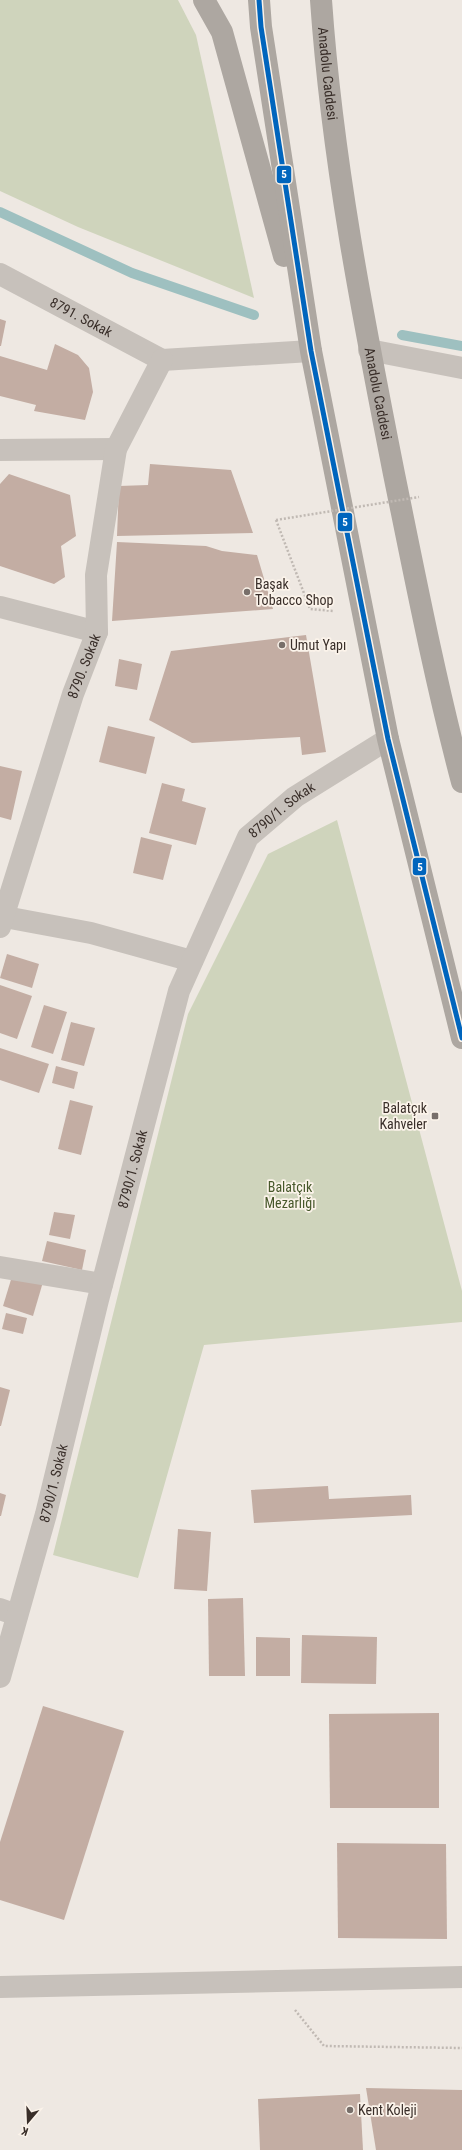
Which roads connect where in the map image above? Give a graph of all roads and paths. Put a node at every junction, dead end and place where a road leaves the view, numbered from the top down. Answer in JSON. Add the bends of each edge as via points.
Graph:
{"nodes":[{"id":1,"x":204,"y":0,"type":"edge"},
{"id":2,"x":259,"y":0,"type":"edge"},
{"id":3,"x":321,"y":0,"type":"edge"},
{"id":4,"x":0,"y":274,"type":"edge"},
{"id":5,"x":369,"y":350,"type":"junction"},
{"id":6,"x":311,"y":351,"type":"junction"},
{"id":7,"x":162,"y":360,"type":"junction"},
{"id":8,"x":462,"y":368,"type":"edge"},
{"id":9,"x":116,"y":449,"type":"junction"},
{"id":10,"x":0,"y":450,"type":"edge"},
{"id":11,"x":419,"y":497,"type":"dead end"},
{"id":12,"x":300,"y":584,"type":"dead end"},
{"id":13,"x":0,"y":607,"type":"edge"},
{"id":14,"x":97,"y":632,"type":"junction"},
{"id":15,"x":388,"y":739,"type":"junction"},
{"id":16,"x":462,"y":782,"type":"edge"},
{"id":17,"x":1,"y":920,"type":"edge"},
{"id":18,"x":192,"y":961,"type":"junction"},
{"id":19,"x":462,"y":1038,"type":"edge"},
{"id":20,"x":0,"y":1267,"type":"edge"},
{"id":21,"x":102,"y":1284,"type":"junction"},
{"id":22,"x":9,"y":1612,"type":"edge"},
{"id":23,"x":0,"y":1676,"type":"edge"},
{"id":24,"x":462,"y":1977,"type":"edge"},
{"id":25,"x":272,"y":1982,"type":"junction"},
{"id":26,"x":0,"y":1987,"type":"edge"},
{"id":27,"x":462,"y":2048,"type":"edge"}],
"edges":[{"from":1,"to":6,"type":"highway","via":[[222,32]]},
{"from":2,"to":6,"type":"highway"},
{"from":3,"to":5,"type":"highway","name":"Anadolu Caddesi","via":[[340,182]]},
{"from":4,"to":7,"type":"street","name":"8791. Sokak"},
{"from":5,"to":8,"type":"street"},
{"from":5,"to":16,"type":"highway","name":"Anadolu Caddesi","via":[[442,709]]},
{"from":6,"to":7,"type":"street"},
{"from":6,"to":15,"type":"highway"},
{"from":7,"to":9,"type":"street","name":"8790. Sokak"},
{"from":9,"to":10,"type":"street"},
{"from":9,"to":14,"type":"street","name":"8790. Sokak","via":[[96,575]]},
{"from":11,"to":12,"type":"path","bridge":true,"via":[[276,520]]},
{"from":13,"to":14,"type":"street"},
{"from":14,"to":17,"type":"street","name":"8790. Sokak","via":[[73,694]]},
{"from":15,"to":18,"type":"street","name":"8790/1. Sokak","via":[[295,798],[248,837]]},
{"from":15,"to":19,"type":"highway"},
{"from":17,"to":18,"type":"street","via":[[92,933]]},
{"from":18,"to":21,"type":"street","name":"8790/1. Sokak","via":[[179,991]]},
{"from":20,"to":21,"type":"street"},
{"from":21,"to":22,"type":"street","name":"8790/1. Sokak","via":[[46,1514]]},
{"from":22,"to":23,"type":"street","name":"8790/1. Sokak"},
{"from":24,"to":25,"type":"street"},
{"from":25,"to":26,"type":"street"},
{"from":25,"to":27,"type":"path","via":[[324,2046]]}]}
